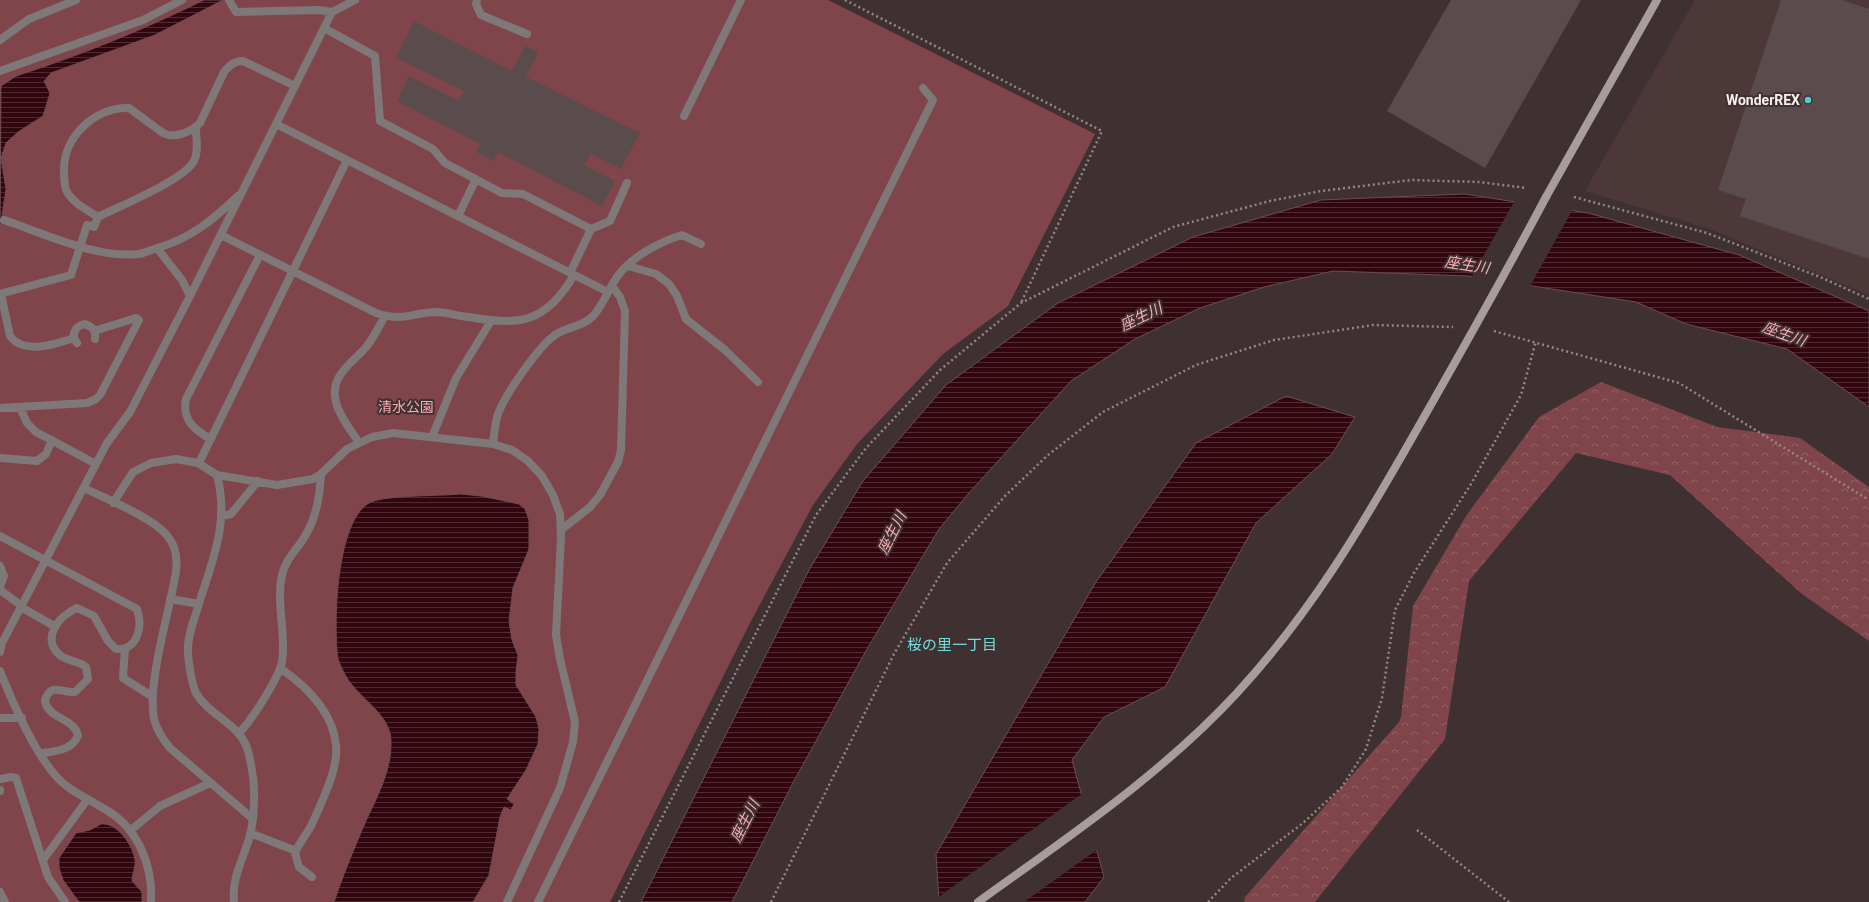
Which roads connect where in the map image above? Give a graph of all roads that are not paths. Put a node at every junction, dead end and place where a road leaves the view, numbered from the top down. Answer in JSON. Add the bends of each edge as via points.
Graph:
{"nodes":[{"id":1,"x":76,"y":0,"type":"edge"},
{"id":2,"x":182,"y":0,"type":"edge"},
{"id":3,"x":229,"y":0,"type":"edge"},
{"id":4,"x":355,"y":0,"type":"edge"},
{"id":5,"x":478,"y":0,"type":"edge"},
{"id":6,"x":742,"y":0,"type":"edge"},
{"id":7,"x":1657,"y":0,"type":"edge"},
{"id":8,"x":332,"y":12,"type":"junction"},
{"id":9,"x":324,"y":28,"type":"junction"},
{"id":10,"x":527,"y":34,"type":"dead end"},
{"id":11,"x":0,"y":40,"type":"edge"},
{"id":12,"x":0,"y":70,"type":"edge"},
{"id":13,"x":295,"y":86,"type":"junction"},
{"id":14,"x":923,"y":88,"type":"dead end"},
{"id":15,"x":684,"y":116,"type":"dead end"},
{"id":16,"x":276,"y":124,"type":"junction"},
{"id":17,"x":196,"y":128,"type":"junction"},
{"id":18,"x":347,"y":160,"type":"junction"},
{"id":19,"x":476,"y":179,"type":"junction"},
{"id":20,"x":627,"y":183,"type":"dead end"},
{"id":21,"x":242,"y":191,"type":"junction"},
{"id":22,"x":458,"y":216,"type":"junction"},
{"id":23,"x":98,"y":217,"type":"junction"},
{"id":24,"x":4,"y":220,"type":"dead end"},
{"id":25,"x":591,"y":229,"type":"junction"},
{"id":26,"x":221,"y":235,"type":"junction"},
{"id":27,"x":701,"y":244,"type":"dead end"},
{"id":28,"x":157,"y":248,"type":"junction"},
{"id":29,"x":260,"y":255,"type":"junction"},
{"id":30,"x":628,"y":266,"type":"junction"},
{"id":31,"x":293,"y":271,"type":"junction"},
{"id":32,"x":572,"y":274,"type":"junction"},
{"id":33,"x":610,"y":289,"type":"junction"},
{"id":34,"x":1,"y":294,"type":"edge"},
{"id":35,"x":190,"y":296,"type":"junction"},
{"id":36,"x":385,"y":316,"type":"junction"},
{"id":37,"x":491,"y":321,"type":"junction"},
{"id":38,"x":758,"y":382,"type":"dead end"},
{"id":39,"x":20,"y":407,"type":"junction"},
{"id":40,"x":0,"y":408,"type":"edge"},
{"id":41,"x":432,"y":437,"type":"junction"},
{"id":42,"x":211,"y":439,"type":"junction"},
{"id":43,"x":52,"y":440,"type":"junction"},
{"id":44,"x":359,"y":443,"type":"junction"},
{"id":45,"x":492,"y":444,"type":"junction"},
{"id":46,"x":0,"y":458,"type":"edge"},
{"id":47,"x":199,"y":463,"type":"junction"},
{"id":48,"x":96,"y":464,"type":"junction"},
{"id":49,"x":321,"y":474,"type":"junction"},
{"id":50,"x":217,"y":475,"type":"junction"},
{"id":51,"x":258,"y":481,"type":"junction"},
{"id":52,"x":84,"y":488,"type":"junction"},
{"id":53,"x":112,"y":503,"type":"junction"},
{"id":54,"x":222,"y":516,"type":"junction"},
{"id":55,"x":561,"y":530,"type":"junction"},
{"id":56,"x":0,"y":536,"type":"edge"},
{"id":57,"x":46,"y":561,"type":"junction"},
{"id":58,"x":0,"y":566,"type":"edge"},
{"id":59,"x":0,"y":589,"type":"edge"},
{"id":60,"x":170,"y":599,"type":"junction"},
{"id":61,"x":199,"y":604,"type":"junction"},
{"id":62,"x":22,"y":606,"type":"junction"},
{"id":63,"x":54,"y":626,"type":"junction"},
{"id":64,"x":125,"y":649,"type":"junction"},
{"id":65,"x":0,"y":652,"type":"edge"},
{"id":66,"x":280,"y":668,"type":"junction"},
{"id":67,"x":0,"y":671,"type":"edge"},
{"id":68,"x":6,"y":686,"type":"junction"},
{"id":69,"x":0,"y":694,"type":"edge"},
{"id":70,"x":154,"y":697,"type":"junction"},
{"id":71,"x":0,"y":718,"type":"edge"},
{"id":72,"x":22,"y":718,"type":"junction"},
{"id":73,"x":239,"y":733,"type":"junction"},
{"id":74,"x":40,"y":754,"type":"junction"},
{"id":75,"x":0,"y":779,"type":"edge"},
{"id":76,"x":210,"y":783,"type":"junction"},
{"id":77,"x":87,"y":800,"type":"junction"},
{"id":78,"x":253,"y":819,"type":"junction"},
{"id":79,"x":131,"y":830,"type":"junction"},
{"id":80,"x":250,"y":833,"type":"junction"},
{"id":81,"x":296,"y":851,"type":"junction"},
{"id":82,"x":43,"y":860,"type":"junction"},
{"id":83,"x":312,"y":877,"type":"dead end"},
{"id":84,"x":65,"y":902,"type":"edge"},
{"id":85,"x":151,"y":902,"type":"edge"},
{"id":86,"x":234,"y":902,"type":"edge"},
{"id":87,"x":507,"y":902,"type":"edge"},
{"id":88,"x":538,"y":902,"type":"edge"},
{"id":89,"x":978,"y":902,"type":"edge"}],
"edges":[{"from":1,"to":11,"type":"street","via":[[29,19]]},
{"from":2,"to":12,"type":"street","via":[[144,20]]},
{"from":3,"to":8,"type":"street","via":[[236,12]]},
{"from":4,"to":8,"type":"street"},
{"from":5,"to":10,"type":"street","via":[[476,4],[481,15]]},
{"from":6,"to":15,"type":"street"},
{"from":7,"to":89,"type":"street","bridge":true,"via":[[1480,319],[1350,545],[1318,594],[1279,646],[1236,695],[1178,752],[1130,791]]},
{"from":8,"to":9,"type":"street"},
{"from":9,"to":13,"type":"street"},
{"from":9,"to":19,"type":"street","via":[[375,56],[380,121],[433,150],[445,163]]},
{"from":13,"to":16,"type":"street"},
{"from":13,"to":17,"type":"street","via":[[244,61],[237,61],[224,72]]},
{"from":14,"to":88,"type":"street","via":[[933,100]]},
{"from":16,"to":18,"type":"street"},
{"from":16,"to":21,"type":"street"},
{"from":17,"to":23,"type":"street","via":[[196,156],[181,176]]},
{"from":17,"to":23,"type":"street","via":[[169,136],[129,108],[109,110],[86,124],[75,136],[65,155],[64,184],[72,199]]},
{"from":18,"to":22,"type":"street"},
{"from":18,"to":31,"type":"street"},
{"from":19,"to":22,"type":"street"},
{"from":19,"to":25,"type":"street","via":[[502,193],[523,194]]},
{"from":20,"to":25,"type":"street","via":[[610,221]]},
{"from":21,"to":26,"type":"street"},
{"from":21,"to":28,"type":"street","via":[[215,218],[196,231]]},
{"from":22,"to":32,"type":"street"},
{"from":23,"to":34,"type":"street","via":[[94,227],[86,226],[71,275]]},
{"from":24,"to":28,"type":"street","via":[[81,246],[111,253],[140,254]]},
{"from":25,"to":32,"type":"street"},
{"from":26,"to":29,"type":"street"},
{"from":26,"to":35,"type":"street"},
{"from":27,"to":30,"type":"street","via":[[682,235],[654,246]]},
{"from":28,"to":35,"type":"street","via":[[182,280]]},
{"from":29,"to":31,"type":"street"},
{"from":29,"to":42,"type":"street","via":[[186,399],[184,408],[190,425]]},
{"from":30,"to":33,"type":"street"},
{"from":30,"to":38,"type":"street","via":[[656,274],[669,284],[686,319],[725,350]]},
{"from":31,"to":36,"type":"street","via":[[376,314]]},
{"from":31,"to":42,"type":"street"},
{"from":32,"to":33,"type":"street"},
{"from":32,"to":37,"type":"street","via":[[558,298],[534,317],[518,321]]},
{"from":33,"to":45,"type":"street","via":[[592,317],[553,336],[525,369],[497,417]]},
{"from":33,"to":55,"type":"street","via":[[620,297],[625,311],[621,450],[600,495],[580,516]]},
{"from":34,"to":39,"type":"street","via":[[10,336],[13,341],[28,345],[50,346],[76,340],[74,331],[80,326],[88,325],[94,335],[136,318],[139,320],[96,399],[86,403]]},
{"from":35,"to":48,"type":"street","via":[[130,412],[107,443]]},
{"from":36,"to":37,"type":"street","via":[[404,318],[436,312]]},
{"from":36,"to":44,"type":"street","via":[[368,344],[337,379],[334,394],[336,404]]},
{"from":37,"to":41,"type":"street","via":[[456,378]]},
{"from":39,"to":40,"type":"street"},
{"from":39,"to":43,"type":"street","via":[[27,423],[36,432]]},
{"from":41,"to":44,"type":"street","via":[[393,433],[372,436]]},
{"from":41,"to":45,"type":"street"},
{"from":42,"to":47,"type":"street"},
{"from":43,"to":46,"type":"street","via":[[46,454],[37,461]]},
{"from":43,"to":48,"type":"street"},
{"from":44,"to":49,"type":"street","via":[[347,449]]},
{"from":45,"to":55,"type":"street","via":[[512,450],[528,461],[542,476],[560,514]]},
{"from":47,"to":50,"type":"street"},
{"from":47,"to":53,"type":"street","via":[[176,459],[151,463],[133,472]]},
{"from":48,"to":52,"type":"street"},
{"from":49,"to":51,"type":"street","via":[[313,479],[276,485]]},
{"from":49,"to":66,"type":"street","via":[[320,489],[309,529],[289,556],[282,575],[283,646]]},
{"from":50,"to":51,"type":"street"},
{"from":50,"to":54,"type":"street"},
{"from":51,"to":54,"type":"street","via":[[231,514]]},
{"from":52,"to":53,"type":"street"},
{"from":52,"to":57,"type":"street"},
{"from":53,"to":60,"type":"street","via":[[145,518],[169,538],[175,550],[177,565]]},
{"from":54,"to":61,"type":"street","via":[[220,535]]},
{"from":55,"to":87,"type":"street","via":[[556,635],[573,708],[573,742],[552,808]]},
{"from":56,"to":57,"type":"street"},
{"from":57,"to":62,"type":"street"},
{"from":57,"to":64,"type":"street","via":[[137,609],[140,616],[138,634]]},
{"from":58,"to":59,"type":"street","via":[[4,576]]},
{"from":59,"to":62,"type":"street"},
{"from":60,"to":61,"type":"street"},
{"from":60,"to":70,"type":"street"},
{"from":61,"to":73,"type":"street","via":[[188,651],[196,692],[207,706]]},
{"from":62,"to":63,"type":"street"},
{"from":62,"to":65,"type":"street","via":[[2,643]]},
{"from":63,"to":64,"type":"street","via":[[64,615],[77,608],[94,616],[108,641],[116,649]]},
{"from":63,"to":74,"type":"street","via":[[54,648],[63,657],[82,663],[86,667],[88,679],[75,692],[55,689],[47,693],[45,700],[49,710],[74,726],[78,735],[71,746]]},
{"from":64,"to":70,"type":"street","via":[[123,678]]},
{"from":66,"to":73,"type":"street","via":[[248,725]]},
{"from":66,"to":81,"type":"street","via":[[300,682],[324,710],[334,730],[337,746],[326,790]]},
{"from":67,"to":68,"type":"street"},
{"from":68,"to":69,"type":"street"},
{"from":68,"to":72,"type":"street"},
{"from":70,"to":76,"type":"street","via":[[154,719],[159,735]]},
{"from":71,"to":72,"type":"street"},
{"from":72,"to":74,"type":"street"},
{"from":73,"to":78,"type":"street","via":[[247,750],[254,786]]},
{"from":74,"to":77,"type":"street","via":[[56,776]]},
{"from":75,"to":82,"type":"street","via":[[16,778]]},
{"from":76,"to":78,"type":"street"},
{"from":76,"to":79,"type":"street","via":[[160,806]]},
{"from":77,"to":79,"type":"street","via":[[109,811]]},
{"from":77,"to":82,"type":"street"},
{"from":78,"to":80,"type":"street"},
{"from":79,"to":85,"type":"street","via":[[143,851],[152,883]]},
{"from":80,"to":81,"type":"street"},
{"from":80,"to":86,"type":"street","via":[[235,879]]},
{"from":81,"to":83,"type":"street","via":[[298,867]]},
{"from":82,"to":84,"type":"street","via":[[48,876]]}]}
